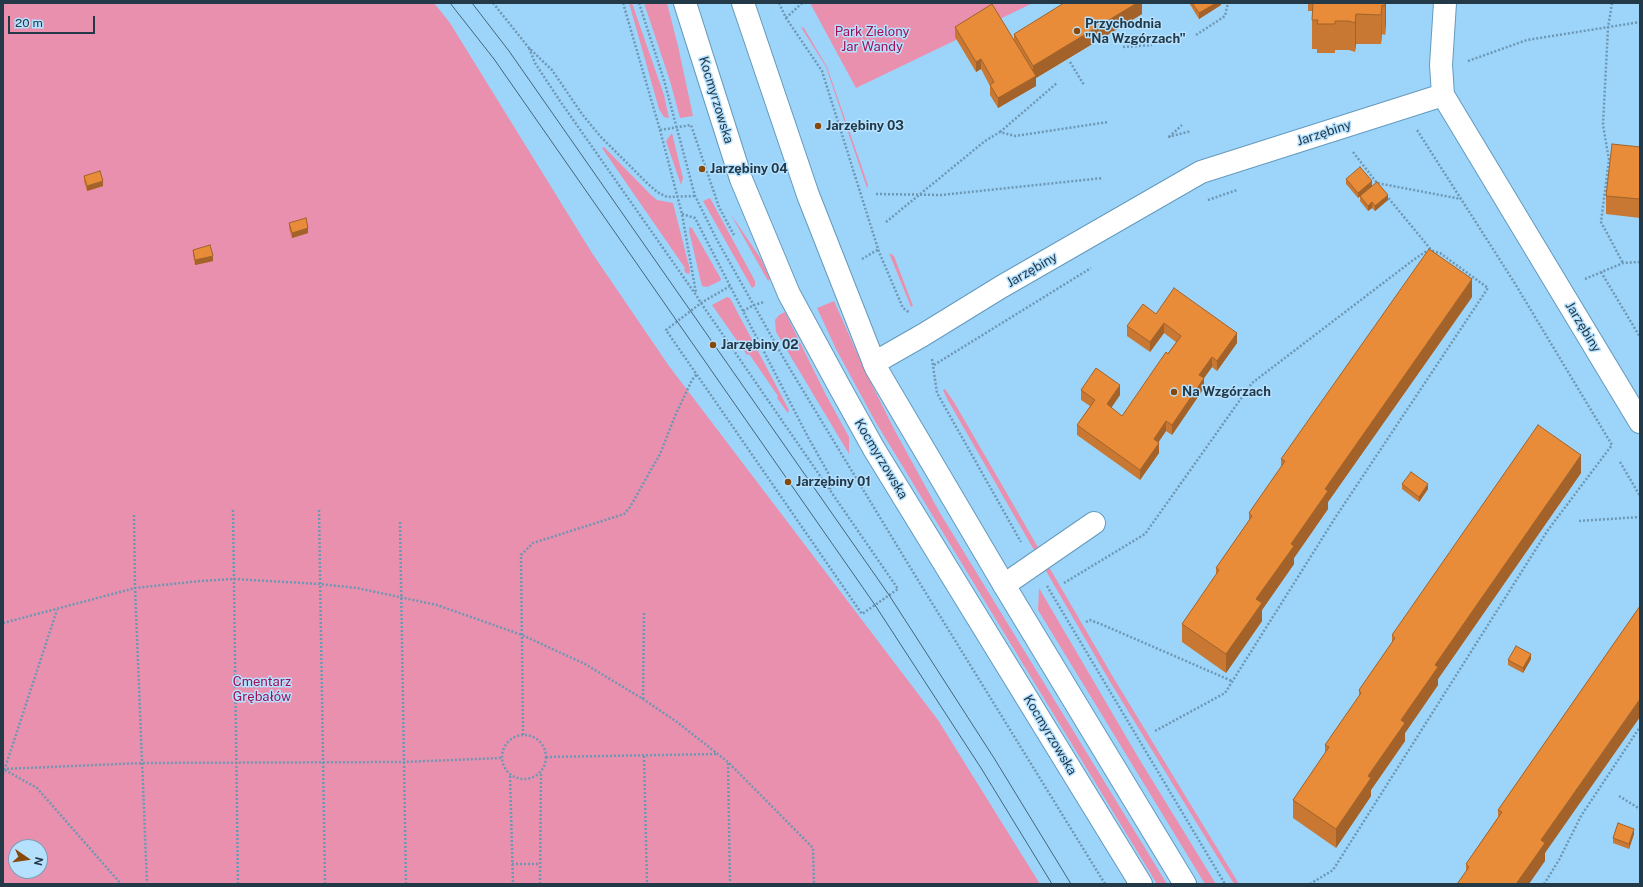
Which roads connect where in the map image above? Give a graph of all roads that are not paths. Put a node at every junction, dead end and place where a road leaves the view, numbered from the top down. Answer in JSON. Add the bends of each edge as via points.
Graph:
{"nodes":[{"id":1,"x":685,"y":3,"type":"edge"},
{"id":2,"x":743,"y":3,"type":"edge"},
{"id":3,"x":1445,"y":3,"type":"edge"},
{"id":4,"x":1444,"y":95,"type":"junction"},
{"id":5,"x":874,"y":363,"type":"junction"},
{"id":6,"x":1640,"y":422,"type":"edge"},
{"id":7,"x":1094,"y":523,"type":"dead end"},
{"id":8,"x":1004,"y":585,"type":"junction"},
{"id":9,"x":1141,"y":884,"type":"edge"},
{"id":10,"x":1185,"y":884,"type":"edge"}],
"edges":[{"from":1,"to":9,"type":"main road","name":"Kocmyrzowska","via":[[741,179],[790,294],[874,449]]},
{"from":2,"to":5,"type":"main road","via":[[808,195]]},
{"from":3,"to":4,"type":"main road","via":[[1441,66]]},
{"from":4,"to":5,"type":"main road","name":"Jarzębiny","via":[[1202,172]]},
{"from":4,"to":6,"type":"main road","name":"Jarzębiny"},
{"from":5,"to":8,"type":"main road"},
{"from":7,"to":8,"type":"main road"},
{"from":8,"to":10,"type":"main road"}]}
